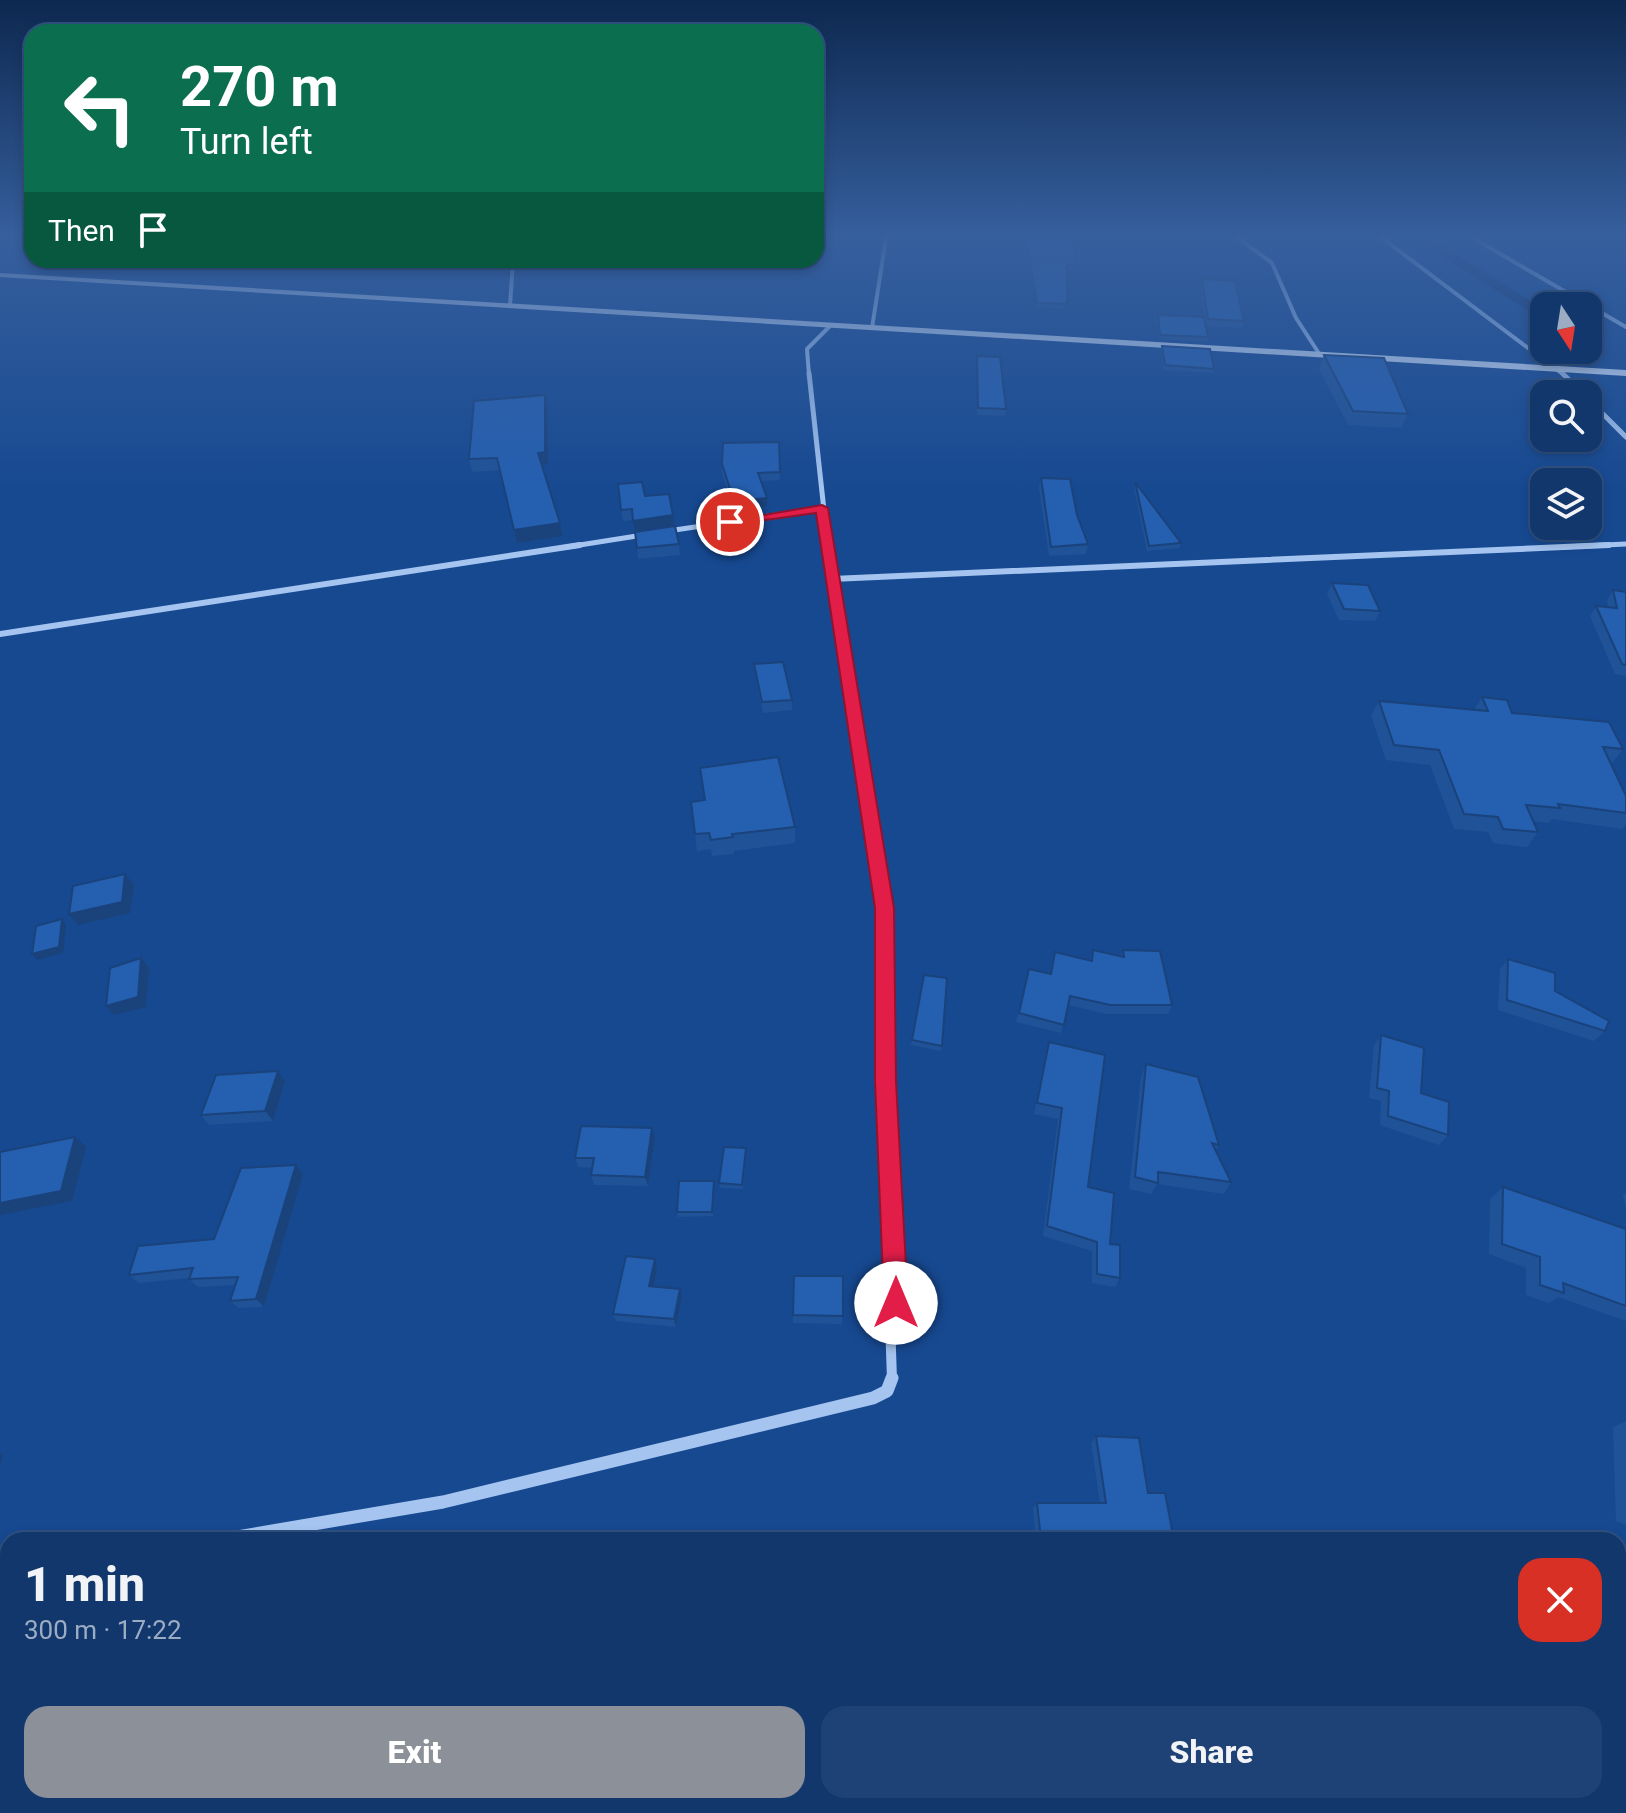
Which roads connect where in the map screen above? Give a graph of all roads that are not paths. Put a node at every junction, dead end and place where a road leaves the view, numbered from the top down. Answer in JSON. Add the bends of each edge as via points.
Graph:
{"nodes":[{"id":1,"x":791,"y":323,"type":"edge"},
{"id":2,"x":873,"y":323,"type":"edge"},
{"id":3,"x":1299,"y":323,"type":"edge"},
{"id":4,"x":1496,"y":323,"type":"edge"},
{"id":5,"x":831,"y":325,"type":"junction"},
{"id":6,"x":872,"y":328,"type":"junction"},
{"id":7,"x":1320,"y":355,"type":"junction"},
{"id":8,"x":1558,"y":369,"type":"junction"},
{"id":9,"x":1626,"y":373,"type":"edge"},
{"id":10,"x":1569,"y":380,"type":"edge"},
{"id":11,"x":1602,"y":413,"type":"edge"},
{"id":12,"x":1626,"y":437,"type":"edge"},
{"id":13,"x":822,"y":508,"type":"junction"},
{"id":14,"x":1626,"y":544,"type":"edge"},
{"id":15,"x":832,"y":579,"type":"junction"},
{"id":16,"x":0,"y":634,"type":"edge"},
{"id":17,"x":266,"y":1532,"type":"edge"}],
"edges":[{"from":1,"to":5,"type":"main road"},
{"from":2,"to":6,"type":"street"},
{"from":3,"to":7,"type":"street"},
{"from":4,"to":8,"type":"street"},
{"from":5,"to":6,"type":"main road"},
{"from":5,"to":13,"type":"street","via":[[807,349]]},
{"from":6,"to":7,"type":"main road"},
{"from":7,"to":8,"type":"main road"},
{"from":8,"to":9,"type":"main road"},
{"from":8,"to":10,"type":"street"},
{"from":11,"to":12,"type":"street"},
{"from":13,"to":15,"type":"street"},
{"from":13,"to":16,"type":"street"},
{"from":14,"to":15,"type":"street"},
{"from":15,"to":17,"type":"street","via":[[885,908],[885,1081],[897,1286],[890,1320],[892,1381],[887,1391],[443,1502]]}]}
